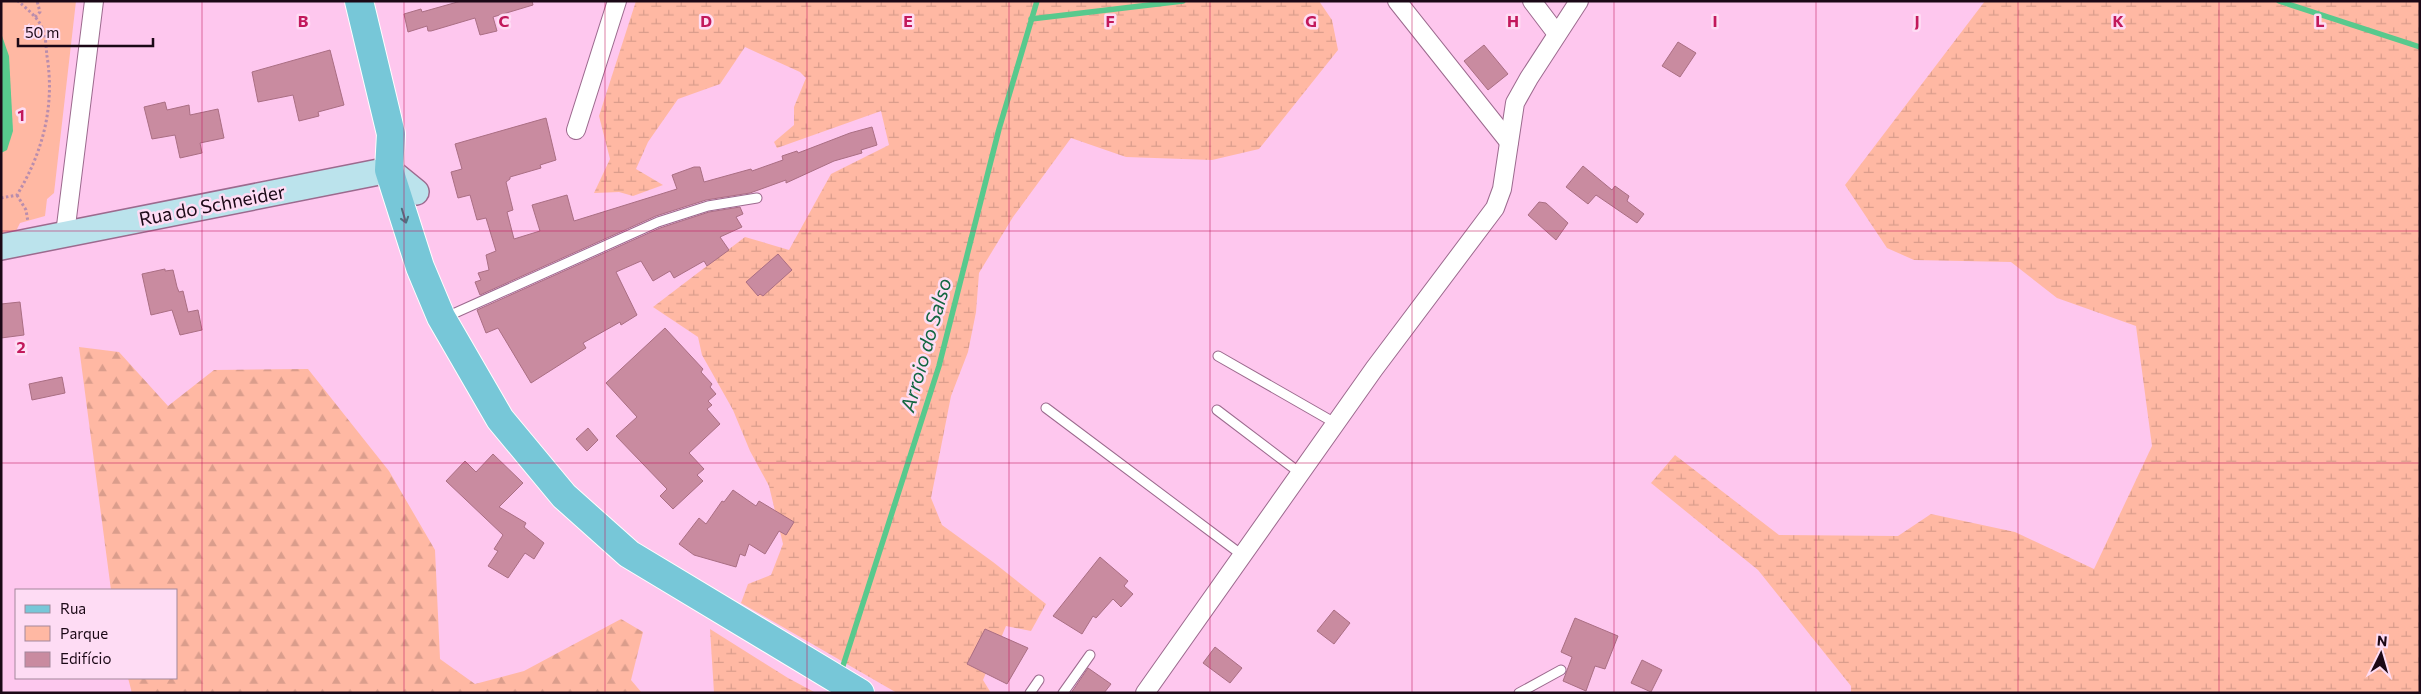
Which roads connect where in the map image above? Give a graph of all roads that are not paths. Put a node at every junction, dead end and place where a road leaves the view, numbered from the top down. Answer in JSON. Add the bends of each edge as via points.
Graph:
{"nodes":[{"id":1,"x":94,"y":1,"type":"edge"},
{"id":2,"x":359,"y":1,"type":"edge"},
{"id":3,"x":617,"y":1,"type":"edge"},
{"id":4,"x":1397,"y":1,"type":"edge"},
{"id":5,"x":1532,"y":1,"type":"edge"},
{"id":6,"x":1579,"y":1,"type":"edge"},
{"id":7,"x":1558,"y":34,"type":"junction"},
{"id":8,"x":576,"y":130,"type":"dead end"},
{"id":9,"x":391,"y":134,"type":"junction"},
{"id":10,"x":1509,"y":142,"type":"junction"},
{"id":11,"x":389,"y":170,"type":"junction"},
{"id":12,"x":416,"y":192,"type":"junction"},
{"id":13,"x":757,"y":198,"type":"dead end"},
{"id":14,"x":66,"y":234,"type":"junction"},
{"id":15,"x":1,"y":247,"type":"edge"},
{"id":16,"x":455,"y":313,"type":"junction"},
{"id":17,"x":1218,"y":356,"type":"dead end"},
{"id":18,"x":465,"y":359,"type":"junction"},
{"id":19,"x":1046,"y":408,"type":"dead end"},
{"id":20,"x":1217,"y":410,"type":"dead end"},
{"id":21,"x":1335,"y":423,"type":"junction"},
{"id":22,"x":1300,"y":473,"type":"junction"},
{"id":23,"x":1242,"y":555,"type":"junction"},
{"id":24,"x":1090,"y":655,"type":"dead end"},
{"id":25,"x":1560,"y":670,"type":"dead end"},
{"id":26,"x":1040,"y":680,"type":"dead end"},
{"id":27,"x":855,"y":689,"type":"edge"},
{"id":28,"x":1030,"y":693,"type":"edge"},
{"id":29,"x":1062,"y":693,"type":"edge"},
{"id":30,"x":1145,"y":693,"type":"edge"},
{"id":31,"x":1519,"y":693,"type":"edge"}],
"edges":[{"from":1,"to":14,"type":"street"},
{"from":2,"to":9,"type":"main road"},
{"from":3,"to":8,"type":"street"},
{"from":4,"to":10,"type":"street"},
{"from":5,"to":7,"type":"street"},
{"from":6,"to":7,"type":"street"},
{"from":7,"to":10,"type":"street","via":[[1515,103]]},
{"from":9,"to":11,"type":"main road"},
{"from":9,"to":12,"type":"main road","via":[[404,154]]},
{"from":10,"to":21,"type":"street","via":[[1502,190],[1495,208]]},
{"from":11,"to":12,"type":"street"},
{"from":11,"to":14,"type":"street","name":"Rua do Schneider"},
{"from":11,"to":18,"type":"main road","one_way":true,"via":[[420,267],[441,317]]},
{"from":12,"to":16,"type":"main road"},
{"from":13,"to":16,"type":"lane","via":[[708,206],[658,222]]},
{"from":14,"to":15,"type":"street","name":"Rua do Schneider"},
{"from":16,"to":18,"type":"main road"},
{"from":17,"to":21,"type":"lane"},
{"from":18,"to":27,"type":"main road","via":[[500,419],[564,496],[630,554]]},
{"from":19,"to":23,"type":"lane"},
{"from":20,"to":22,"type":"lane"},
{"from":21,"to":22,"type":"street"},
{"from":22,"to":23,"type":"street"},
{"from":23,"to":30,"type":"street"},
{"from":24,"to":29,"type":"lane"},
{"from":25,"to":31,"type":"lane"},
{"from":26,"to":28,"type":"lane"}]}
